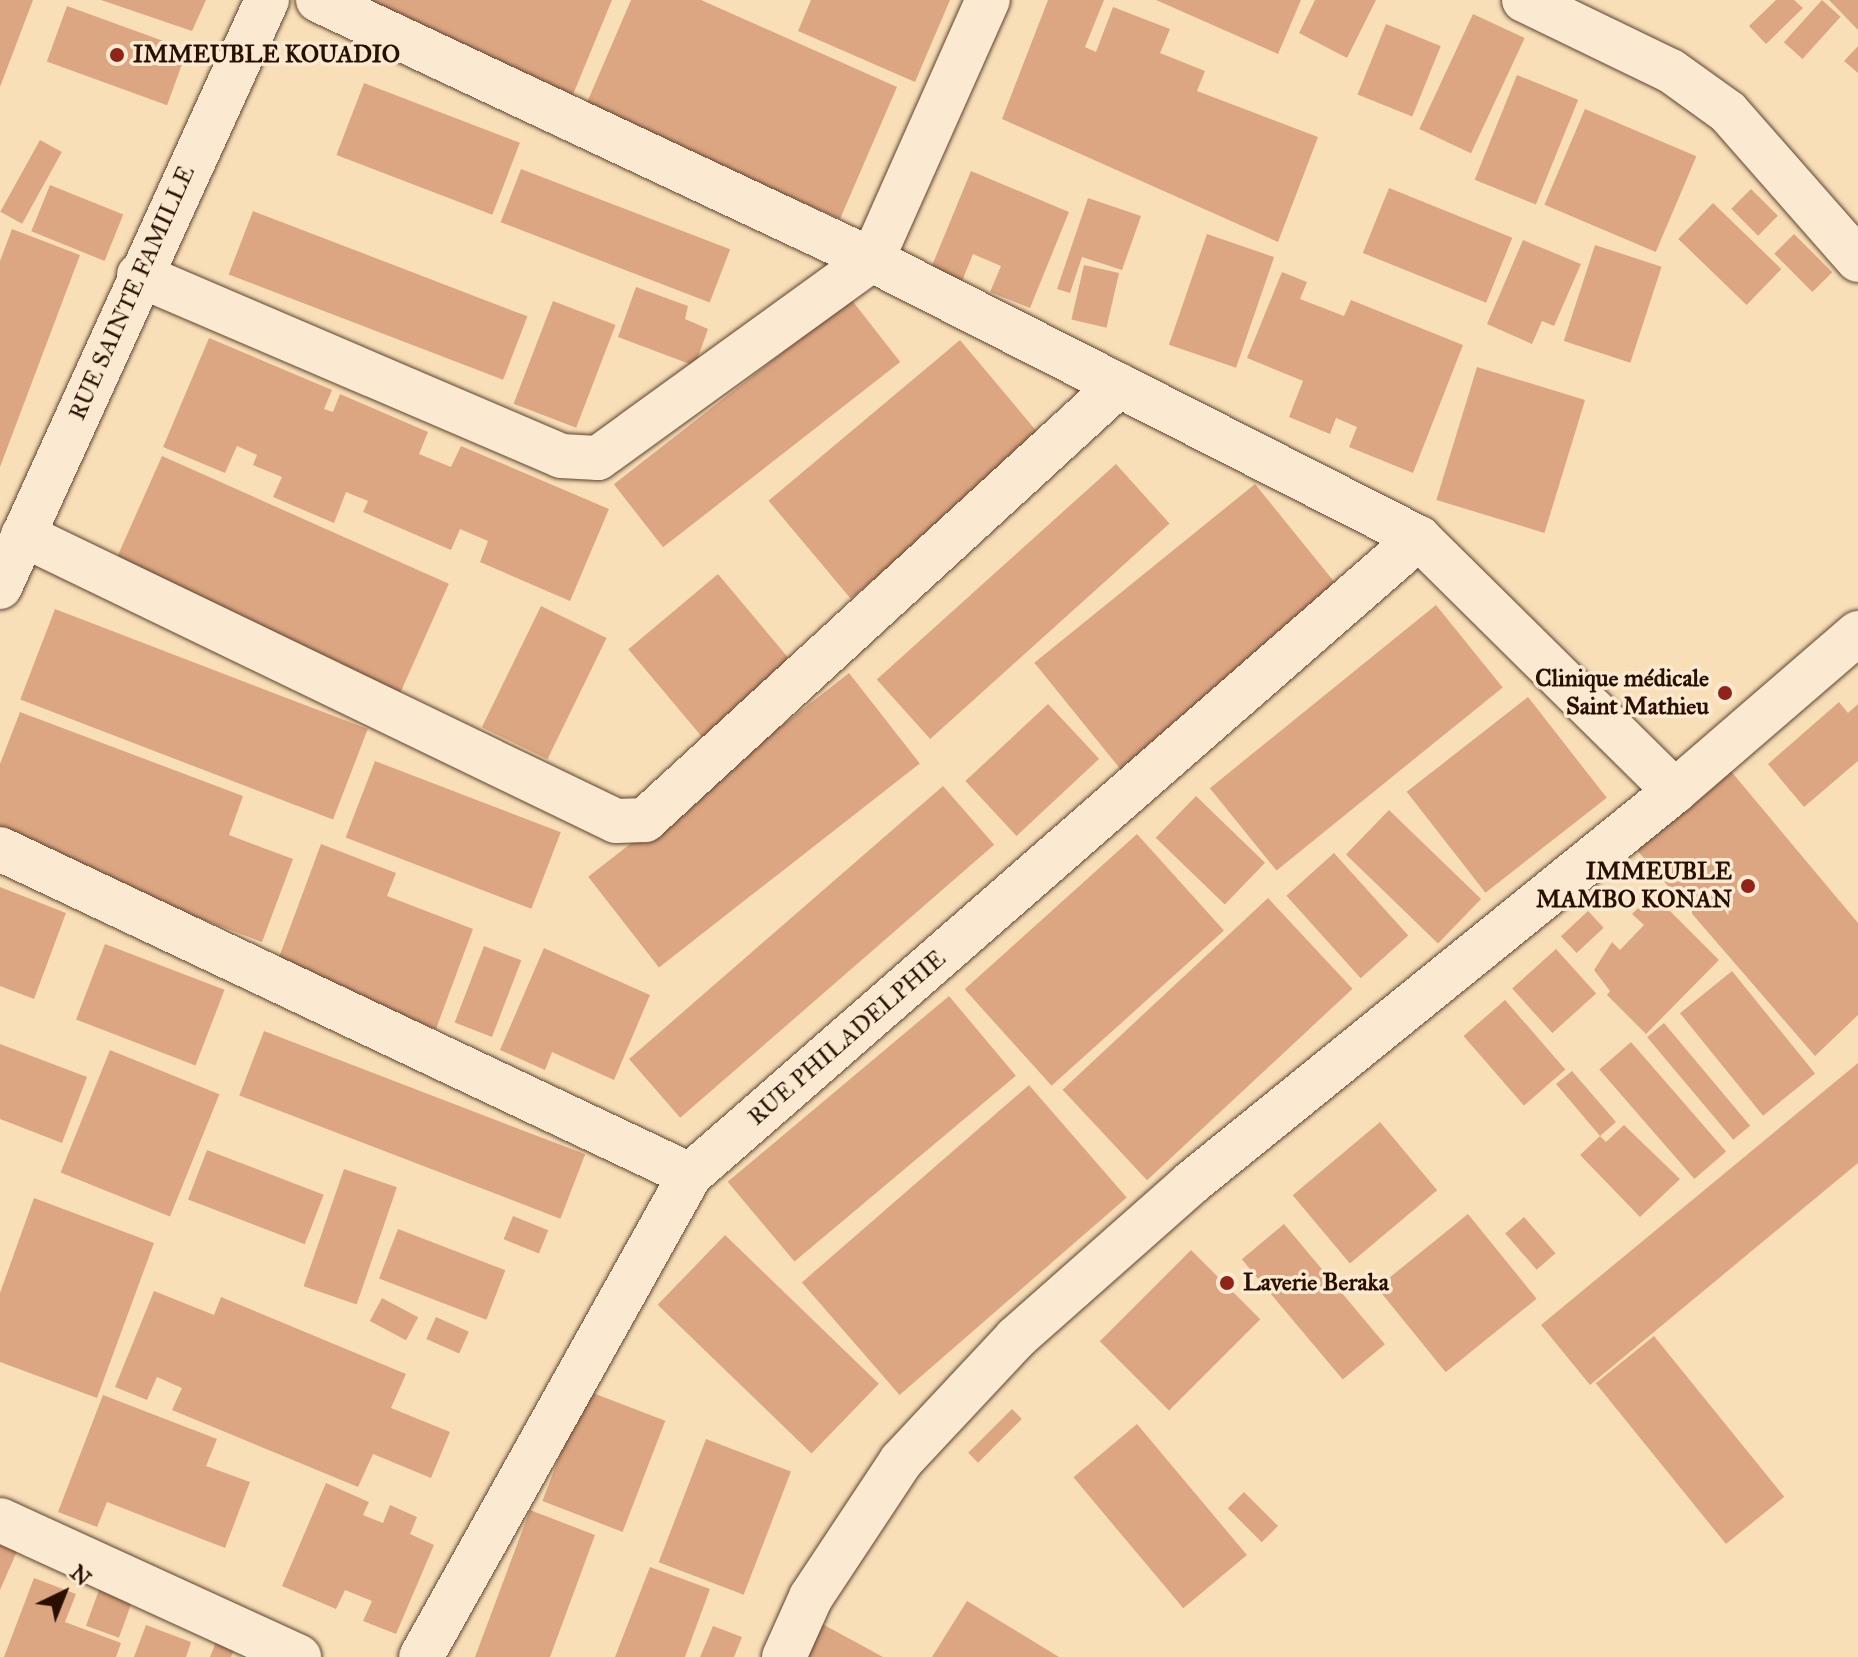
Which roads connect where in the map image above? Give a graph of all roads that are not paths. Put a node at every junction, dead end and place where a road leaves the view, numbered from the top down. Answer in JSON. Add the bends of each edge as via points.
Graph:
{"nodes":[{"id":1,"x":267,"y":0,"type":"edge"},
{"id":2,"x":318,"y":0,"type":"edge"},
{"id":3,"x":988,"y":0,"type":"edge"},
{"id":4,"x":1524,"y":0,"type":"edge"},
{"id":5,"x":872,"y":260,"type":"junction"},
{"id":6,"x":1858,"y":260,"type":"edge"},
{"id":7,"x":139,"y":275,"type":"junction"},
{"id":8,"x":1119,"y":385,"type":"junction"},
{"id":9,"x":23,"y":535,"type":"junction"},
{"id":10,"x":1419,"y":538,"type":"junction"},
{"id":11,"x":0,"y":587,"type":"edge"},
{"id":12,"x":1858,"y":633,"type":"edge"},
{"id":13,"x":1675,"y":791,"type":"junction"},
{"id":14,"x":0,"y":849,"type":"edge"},
{"id":15,"x":690,"y":1175,"type":"junction"},
{"id":16,"x":0,"y":1520,"type":"edge"},
{"id":17,"x":299,"y":1657,"type":"edge"},
{"id":18,"x":421,"y":1657,"type":"edge"},
{"id":19,"x":784,"y":1657,"type":"edge"}],
"edges":[{"from":1,"to":7,"type":"street","name":"RUE SAINTE FAMILLE"},
{"from":2,"to":5,"type":"street"},
{"from":3,"to":5,"type":"street"},
{"from":4,"to":6,"type":"street","via":[[1671,71],[1728,112]]},
{"from":5,"to":7,"type":"street","via":[[598,458],[561,456]]},
{"from":5,"to":8,"type":"street"},
{"from":7,"to":9,"type":"street","name":"RUE SAINTE FAMILLE"},
{"from":8,"to":9,"type":"street","via":[[645,820],[616,821]]},
{"from":8,"to":10,"type":"street"},
{"from":9,"to":11,"type":"street","name":"RUE SAINTE FAMILLE"},
{"from":10,"to":13,"type":"street"},
{"from":10,"to":15,"type":"street","name":"RUE PHILADELPHIE"},
{"from":12,"to":13,"type":"street"},
{"from":13,"to":19,"type":"street","via":[[1410,1000],[1016,1338],[901,1461],[811,1597]]},
{"from":14,"to":15,"type":"street"},
{"from":15,"to":18,"type":"street","name":"RUE PHILADELPHIE"},
{"from":16,"to":17,"type":"street"}]}
